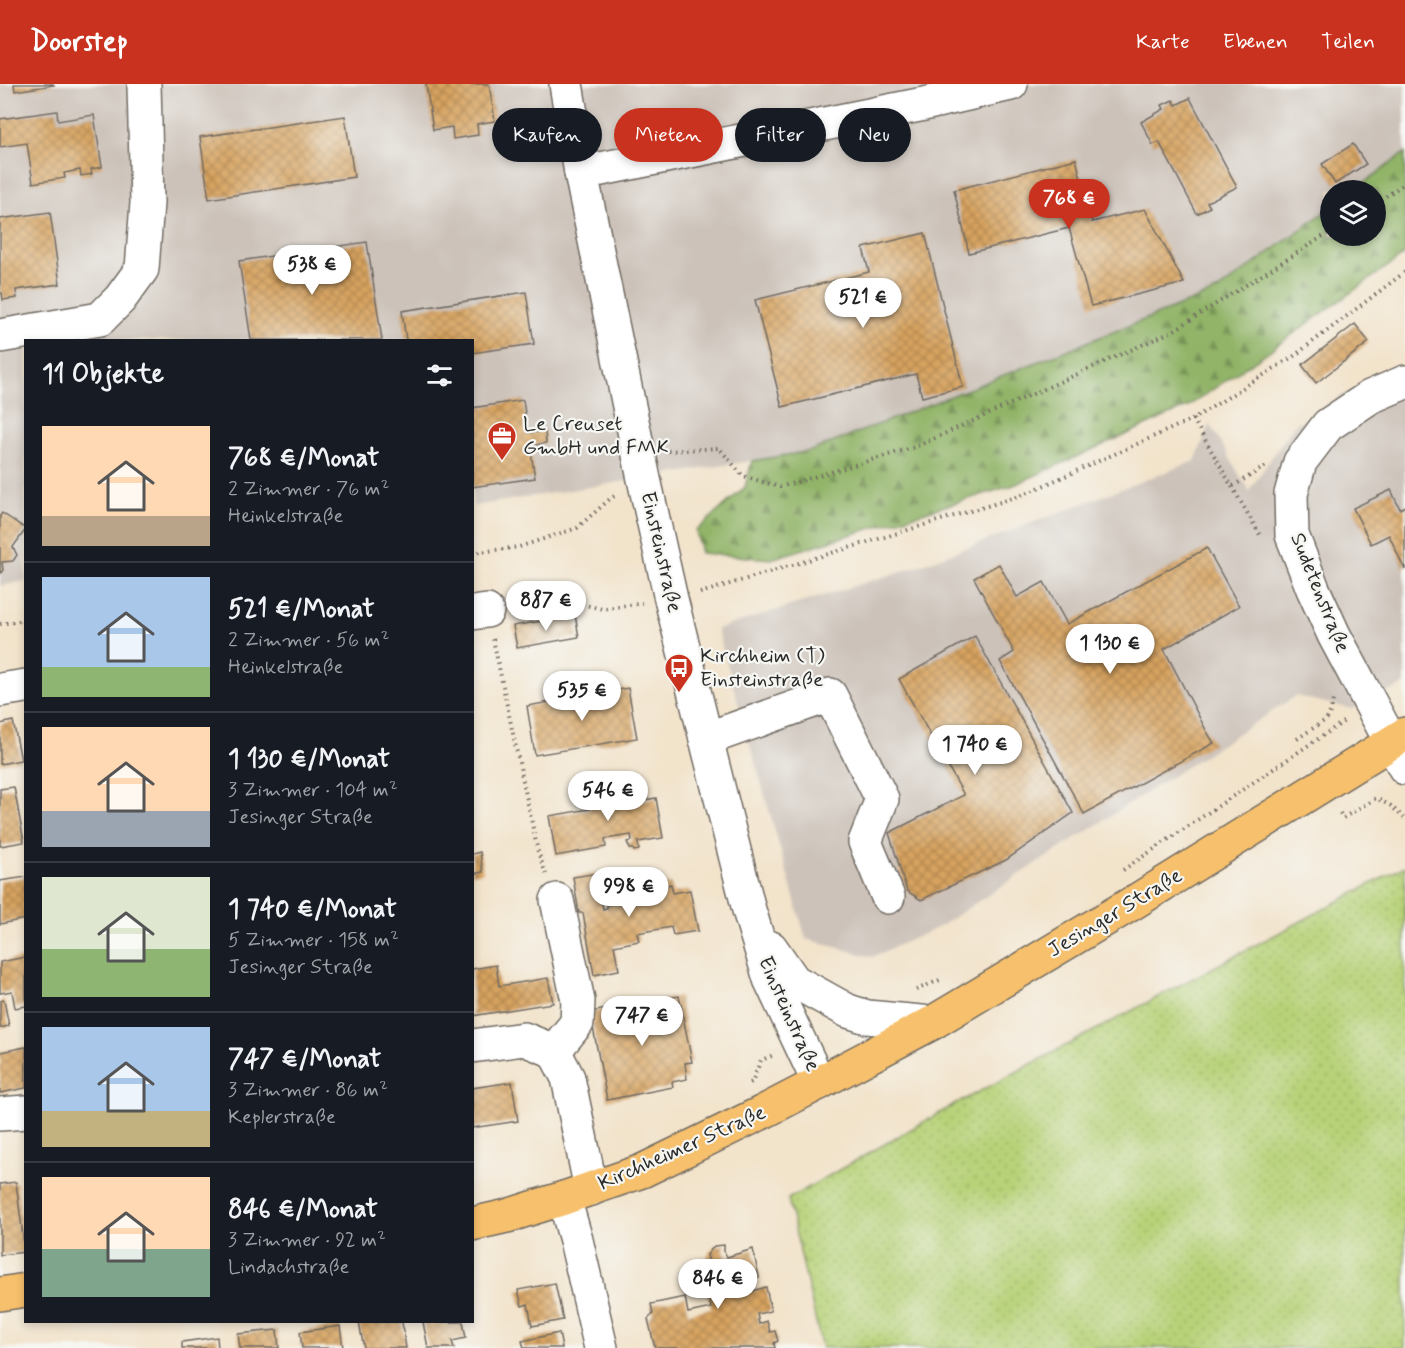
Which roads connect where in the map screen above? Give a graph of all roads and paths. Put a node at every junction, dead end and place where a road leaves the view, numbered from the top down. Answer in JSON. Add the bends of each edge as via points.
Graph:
{"nodes":[{"id":1,"x":144,"y":84,"type":"edge"},
{"id":2,"x":566,"y":84,"type":"edge"},
{"id":3,"x":1011,"y":84,"type":"edge"},
{"id":4,"x":581,"y":173,"type":"junction"},
{"id":5,"x":1405,"y":183,"type":"edge"},
{"id":6,"x":1386,"y":196,"type":"edge"},
{"id":7,"x":1320,"y":238,"type":"edge"},
{"id":8,"x":1405,"y":272,"type":"edge"},
{"id":9,"x":0,"y":336,"type":"edge"},
{"id":10,"x":1405,"y":382,"type":"edge"},
{"id":11,"x":1193,"y":419,"type":"junction"},
{"id":12,"x":644,"y":479,"type":"junction"},
{"id":13,"x":1263,"y":541,"type":"dead end"},
{"id":14,"x":474,"y":553,"type":"edge"},
{"id":15,"x":671,"y":599,"type":"junction"},
{"id":16,"x":480,"y":612,"type":"edge"},
{"id":17,"x":24,"y":620,"type":"edge"},
{"id":18,"x":0,"y":624,"type":"edge"},
{"id":19,"x":24,"y":687,"type":"edge"},
{"id":20,"x":0,"y":690,"type":"edge"},
{"id":21,"x":1333,"y":698,"type":"dead end"},
{"id":22,"x":1372,"y":706,"type":"junction"},
{"id":23,"x":706,"y":739,"type":"junction"},
{"id":24,"x":1297,"y":739,"type":"dead end"},
{"id":25,"x":1400,"y":748,"type":"edge"},
{"id":26,"x":1340,"y":813,"type":"dead end"},
{"id":27,"x":1404,"y":818,"type":"edge"},
{"id":28,"x":1123,"y":870,"type":"dead end"},
{"id":29,"x":888,"y":897,"type":"dead end"},
{"id":30,"x":557,"y":900,"type":"joint"},
{"id":31,"x":749,"y":910,"type":"junction"},
{"id":32,"x":944,"y":978,"type":"dead end"},
{"id":33,"x":912,"y":992,"type":"dead end"},
{"id":34,"x":932,"y":1023,"type":"junction"},
{"id":35,"x":801,"y":1044,"type":"junction"},
{"id":36,"x":474,"y":1046,"type":"edge"},
{"id":37,"x":554,"y":1051,"type":"junction"},
{"id":38,"x":819,"y":1083,"type":"junction"},
{"id":39,"x":743,"y":1087,"type":"dead end"},
{"id":40,"x":24,"y":1112,"type":"edge"},
{"id":41,"x":0,"y":1114,"type":"edge"},
{"id":42,"x":578,"y":1193,"type":"junction"},
{"id":43,"x":474,"y":1224,"type":"edge"},
{"id":44,"x":24,"y":1290,"type":"edge"},
{"id":45,"x":0,"y":1294,"type":"edge"},
{"id":46,"x":601,"y":1348,"type":"edge"}],
"edges":[{"from":1,"to":9,"type":"street","via":[[147,203],[142,269],[100,318]]},
{"from":2,"to":4,"type":"street","name":"Einsteinstraße"},
{"from":3,"to":4,"type":"street"},
{"from":4,"to":12,"type":"street","name":"Einsteinstraße"},
{"from":5,"to":6,"type":"path"},
{"from":7,"to":12,"type":"path","via":[[1173,331],[915,447],[780,486],[743,477],[719,448],[667,451]]},
{"from":8,"to":11,"type":"path","via":[[1293,356]]},
{"from":10,"to":22,"type":"street","name":"Sudetenstraße","via":[[1370,397],[1328,426],[1300,462],[1291,494],[1292,535],[1334,636]]},
{"from":11,"to":13,"type":"path"},
{"from":11,"to":15,"type":"path","via":[[1020,496]]},
{"from":12,"to":14,"type":"path","via":[[610,498],[577,528],[519,547]]},
{"from":12,"to":15,"type":"street","name":"Einsteinstraße"},
{"from":15,"to":16,"type":"path","via":[[602,609],[564,600]]},
{"from":15,"to":23,"type":"street","name":"Einsteinstraße"},
{"from":16,"to":30,"type":"path","via":[[538,852]]},
{"from":17,"to":18,"type":"path"},
{"from":19,"to":20,"type":"street"},
{"from":21,"to":24,"type":"path","via":[[1327,719]]},
{"from":22,"to":25,"type":"street","name":"Sudetenstraße"},
{"from":22,"to":28,"type":"path"},
{"from":23,"to":29,"type":"street","via":[[830,695],[882,799],[865,842]]},
{"from":23,"to":31,"type":"street","name":"Einsteinstraße"},
{"from":25,"to":34,"type":"main road","name":"Jesinger Straße"},
{"from":26,"to":27,"type":"path","via":[[1342,818],[1376,798]]},
{"from":30,"to":37,"type":"street","via":[[578,1001],[577,1023]]},
{"from":31,"to":34,"type":"street","name":"Einsteinstraße","via":[[794,981],[848,1011],[867,1017]]},
{"from":31,"to":35,"type":"street","name":"Einsteinstraße","via":[[770,979]]},
{"from":32,"to":33,"type":"path"},
{"from":34,"to":38,"type":"main road","name":"Jesinger Straße"},
{"from":35,"to":38,"type":"street","name":"Einsteinstraße"},
{"from":35,"to":39,"type":"path","via":[[761,1060],[752,1082]]},
{"from":36,"to":37,"type":"street","via":[[524,1039]]},
{"from":37,"to":42,"type":"street","via":[[568,1078]]},
{"from":38,"to":42,"type":"main road","name":"Kirchheimer Straße","via":[[642,1171]]},
{"from":40,"to":41,"type":"street"},
{"from":42,"to":43,"type":"main road","name":"Kirchheimer Straße"},
{"from":42,"to":46,"type":"street","via":[[576,1240]]},
{"from":44,"to":45,"type":"main road"}]}
